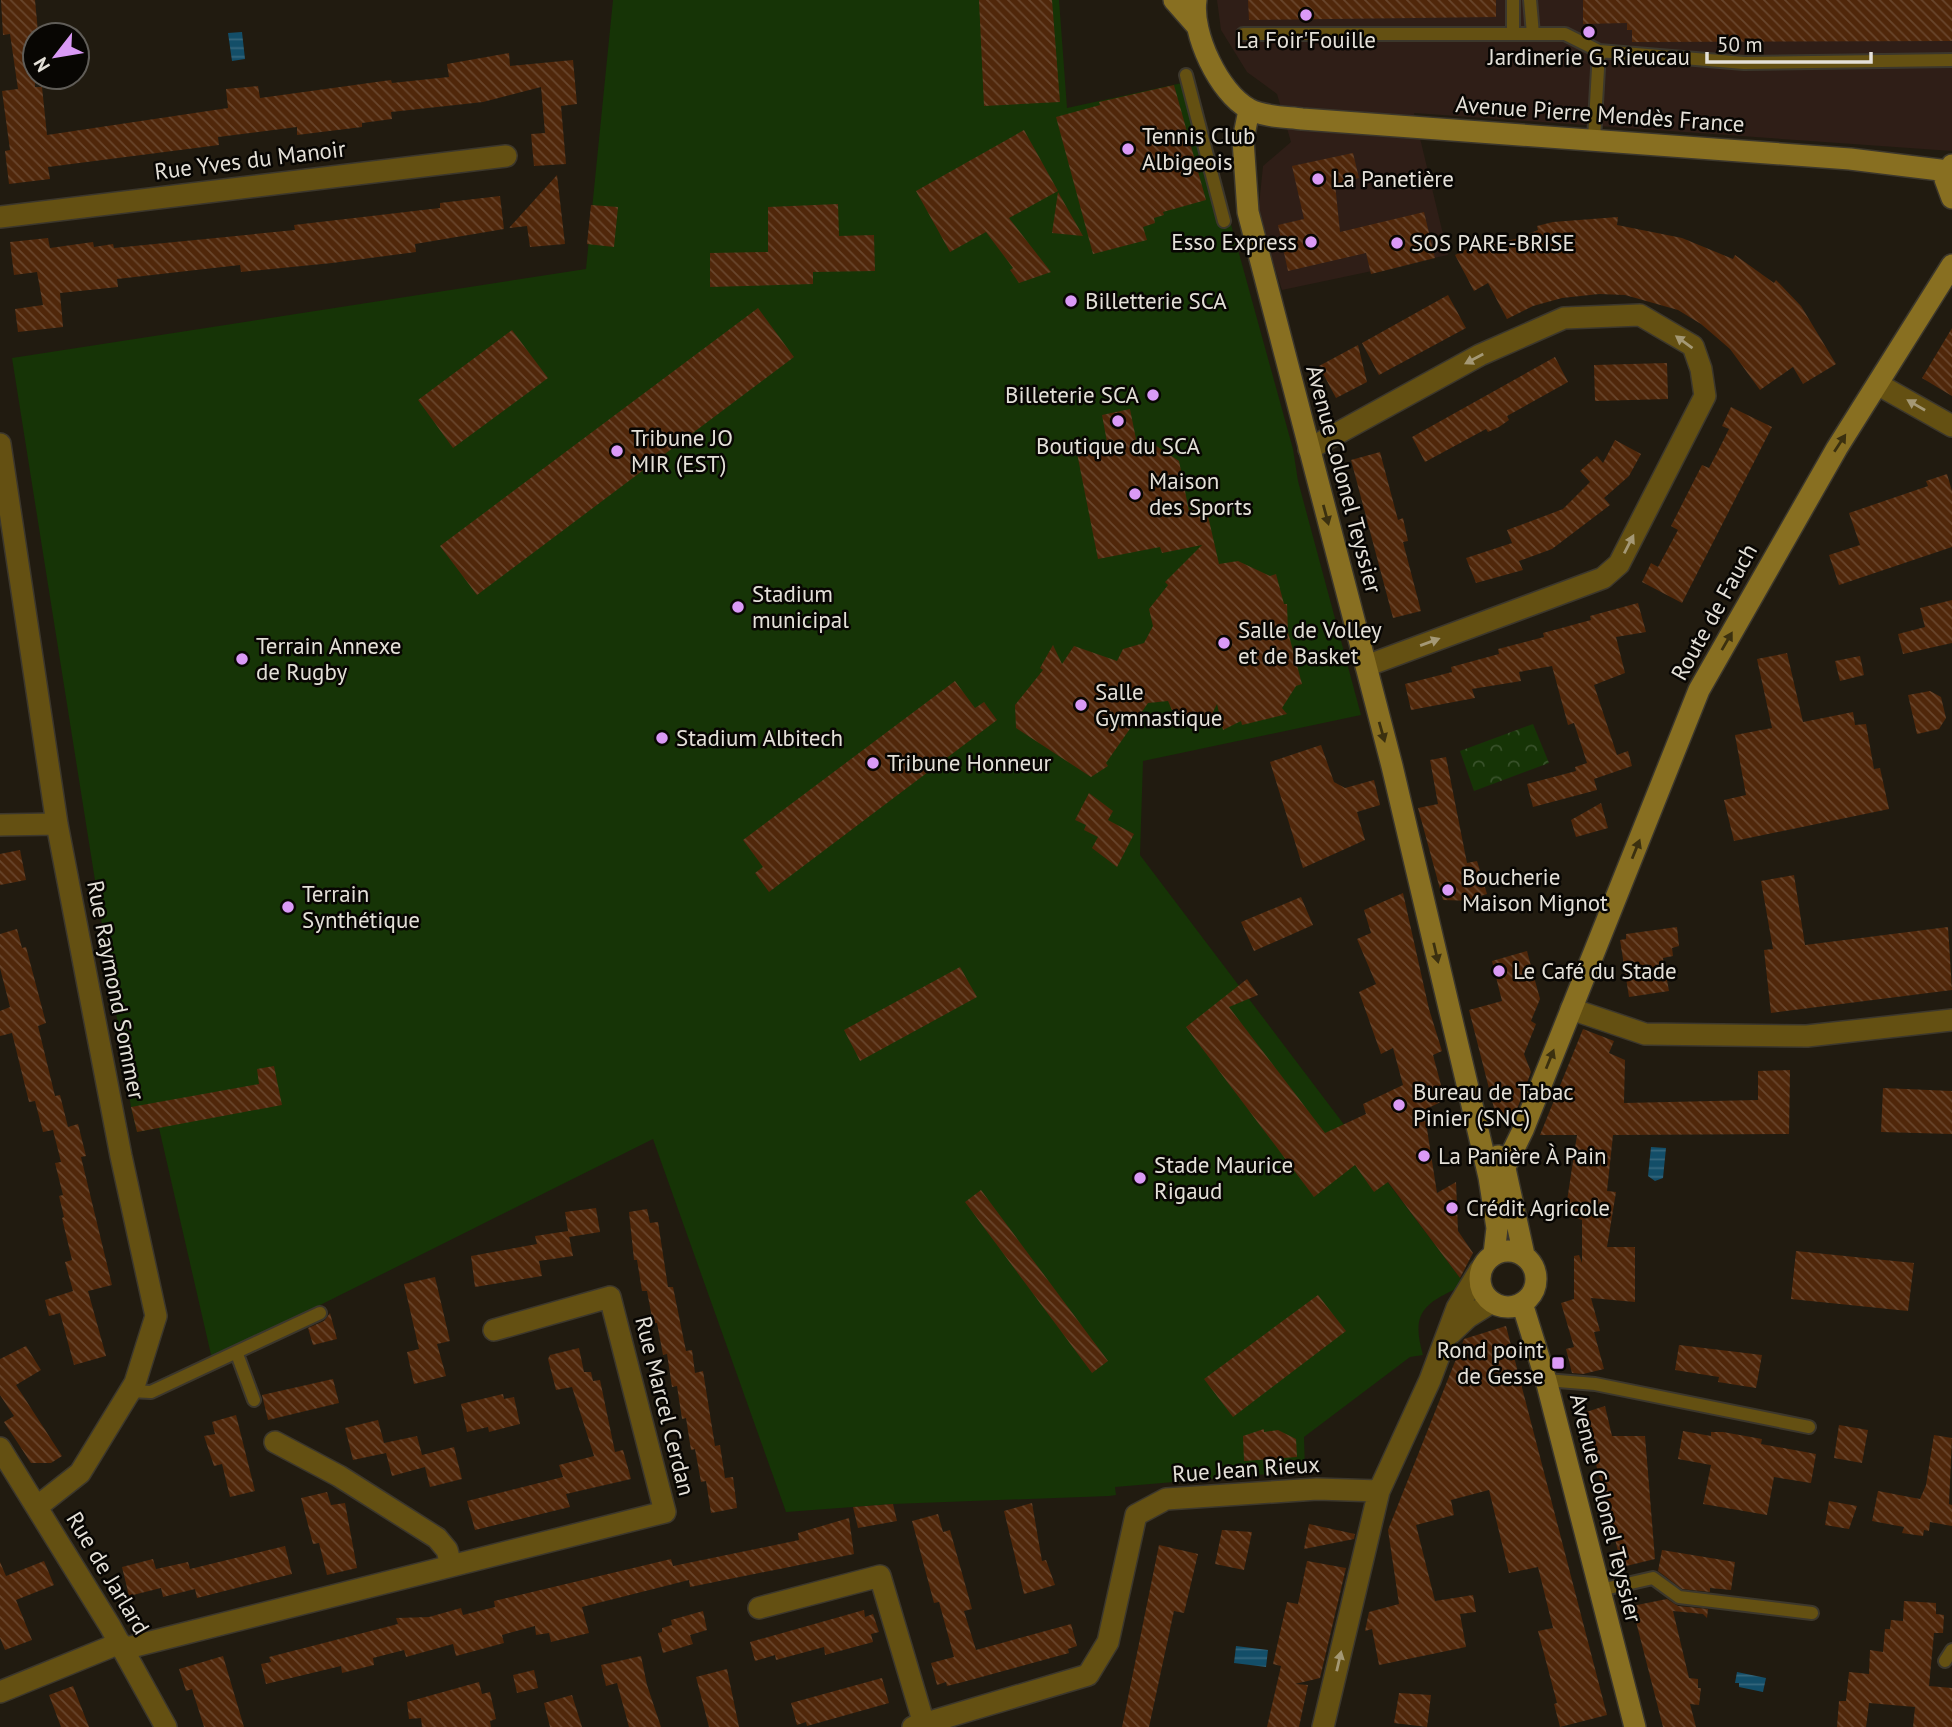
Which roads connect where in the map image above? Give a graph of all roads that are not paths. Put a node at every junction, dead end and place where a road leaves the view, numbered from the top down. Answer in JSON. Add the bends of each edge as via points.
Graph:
{"nodes":[{"id":1,"x":1174,"y":0,"type":"edge"},
{"id":2,"x":1196,"y":0,"type":"edge"},
{"id":3,"x":1513,"y":0,"type":"edge"},
{"id":4,"x":1530,"y":0,"type":"edge"},
{"id":5,"x":1196,"y":25,"type":"junction"},
{"id":6,"x":1243,"y":34,"type":"dead end"},
{"id":7,"x":1513,"y":34,"type":"junction"},
{"id":8,"x":1533,"y":34,"type":"junction"},
{"id":9,"x":1598,"y":51,"type":"junction"},
{"id":10,"x":1952,"y":60,"type":"edge"},
{"id":11,"x":1186,"y":75,"type":"dead end"},
{"id":12,"x":1249,"y":110,"type":"junction"},
{"id":13,"x":1594,"y":139,"type":"junction"},
{"id":14,"x":506,"y":156,"type":"dead end"},
{"id":15,"x":1950,"y":168,"type":"edge"},
{"id":16,"x":1952,"y":198,"type":"edge"},
{"id":17,"x":0,"y":217,"type":"edge"},
{"id":18,"x":1224,"y":221,"type":"dead end"},
{"id":19,"x":1952,"y":265,"type":"edge"},
{"id":20,"x":1880,"y":385,"type":"junction"},
{"id":21,"x":1952,"y":426,"type":"edge"},
{"id":22,"x":0,"y":444,"type":"edge"},
{"id":23,"x":1309,"y":449,"type":"junction"},
{"id":24,"x":6,"y":524,"type":"edge"},
{"id":25,"x":1366,"y":666,"type":"junction"},
{"id":26,"x":57,"y":824,"type":"junction"},
{"id":27,"x":0,"y":825,"type":"edge"},
{"id":28,"x":1571,"y":1009,"type":"junction"},
{"id":29,"x":1952,"y":1020,"type":"edge"},
{"id":30,"x":1476,"y":1122,"type":"junction"},
{"id":31,"x":1505,"y":1167,"type":"junction"},
{"id":32,"x":1524,"y":1255,"type":"junction"},
{"id":33,"x":1487,"y":1262,"type":"junction"},
{"id":34,"x":1492,"y":1303,"type":"junction"},
{"id":35,"x":1522,"y":1303,"type":"junction"},
{"id":36,"x":320,"y":1312,"type":"dead end"},
{"id":37,"x":494,"y":1330,"type":"dead end"},
{"id":38,"x":1446,"y":1337,"type":"junction"},
{"id":39,"x":237,"y":1354,"type":"junction"},
{"id":40,"x":1546,"y":1380,"type":"junction"},
{"id":41,"x":130,"y":1391,"type":"junction"},
{"id":42,"x":254,"y":1400,"type":"dead end"},
{"id":43,"x":1809,"y":1427,"type":"dead end"},
{"id":44,"x":275,"y":1442,"type":"dead end"},
{"id":45,"x":0,"y":1448,"type":"edge"},
{"id":46,"x":1379,"y":1491,"type":"junction"},
{"id":47,"x":38,"y":1506,"type":"junction"},
{"id":48,"x":450,"y":1565,"type":"junction"},
{"id":49,"x":1600,"y":1590,"type":"junction"},
{"id":50,"x":759,"y":1608,"type":"dead end"},
{"id":51,"x":1812,"y":1613,"type":"dead end"},
{"id":52,"x":121,"y":1646,"type":"junction"},
{"id":53,"x":0,"y":1692,"type":"edge"},
{"id":54,"x":958,"y":1721,"type":"edge"},
{"id":55,"x":919,"y":1725,"type":"edge"},
{"id":56,"x":166,"y":1727,"type":"edge"},
{"id":57,"x":1323,"y":1727,"type":"edge"},
{"id":58,"x":1635,"y":1727,"type":"edge"}],
"edges":[{"from":1,"to":5,"type":"main road"},
{"from":2,"to":5,"type":"main road"},
{"from":3,"to":7,"type":"lane"},
{"from":4,"to":8,"type":"lane"},
{"from":5,"to":12,"type":"main road","via":[[1216,71]]},
{"from":6,"to":7,"type":"lane"},
{"from":7,"to":8,"type":"lane"},
{"from":8,"to":9,"type":"lane","via":[[1564,34]]},
{"from":9,"to":10,"type":"lane","via":[[1744,63]]},
{"from":9,"to":13,"type":"lane"},
{"from":11,"to":18,"type":"lane"},
{"from":12,"to":13,"type":"main road","name":"Avenue Pierre Mendès France","via":[[1302,119]]},
{"from":12,"to":23,"type":"main road","name":"Avenue Colonel Teyssier","via":[[1243,140],[1248,212]]},
{"from":13,"to":15,"type":"main road","name":"Avenue Pierre Mendès France"},
{"from":14,"to":17,"type":"street","name":"Rue Yves du Manoir"},
{"from":15,"to":16,"type":"main road","via":[[1946,186]]},
{"from":19,"to":20,"type":"main road","name":"Route de Fauch"},
{"from":21,"to":20,"type":"street","one_way":true},
{"from":28,"to":20,"type":"main road","name":"Route de Fauch","one_way":true,"via":[[1699,690],[1837,448]]},
{"from":22,"to":24,"type":"street","name":"Rue Raymond Sommer"},
{"from":23,"to":25,"type":"main road","name":"Avenue Colonel Teyssier","one_way":true},
{"from":25,"to":23,"type":"street","one_way":true,"via":[[1603,578],[1619,564],[1705,396],[1701,369],[1693,346],[1640,315],[1564,318],[1480,355]]},
{"from":24,"to":26,"type":"street","name":"Rue Raymond Sommer"},
{"from":25,"to":30,"type":"main road","name":"Avenue Colonel Teyssier","one_way":true},
{"from":26,"to":27,"type":"street"},
{"from":26,"to":41,"type":"street","name":"Rue Raymond Sommer","via":[[156,1316]]},
{"from":28,"to":29,"type":"street","via":[[1644,1034],[1807,1035]]},
{"from":31,"to":28,"type":"main road","name":"Route de Fauch","one_way":true},
{"from":30,"to":31,"type":"main road","name":"Avenue Colonel Teyssier"},
{"from":30,"to":33,"type":"main road","name":"Avenue Colonel Teyssier","via":[[1497,1228]]},
{"from":31,"to":32,"type":"main road","name":"Avenue Colonel Teyssier"},
{"from":32,"to":33,"type":"main road","via":[[1509,1250]]},
{"from":32,"to":35,"type":"main road","via":[[1536,1280],[1530,1297]]},
{"from":33,"to":34,"type":"main road","via":[[1481,1288]]},
{"from":33,"to":38,"type":"street","via":[[1457,1308]]},
{"from":34,"to":35,"type":"main road","via":[[1507,1307]]},
{"from":34,"to":38,"type":"street"},
{"from":35,"to":40,"type":"main road","name":"Avenue Colonel Teyssier"},
{"from":36,"to":39,"type":"lane"},
{"from":37,"to":48,"type":"street","name":"Rue Marcel Cerdan","via":[[610,1297],[665,1512]]},
{"from":38,"to":46,"type":"street"},
{"from":39,"to":41,"type":"lane","via":[[151,1392]]},
{"from":39,"to":42,"type":"lane"},
{"from":40,"to":43,"type":"lane","via":[[1595,1384]]},
{"from":40,"to":49,"type":"main road","name":"Avenue Colonel Teyssier"},
{"from":41,"to":47,"type":"street","name":"Rue Raymond Sommer","via":[[80,1473]]},
{"from":44,"to":48,"type":"street","via":[[437,1538],[447,1550]]},
{"from":45,"to":47,"type":"street","name":"Rue de Jarlard"},
{"from":46,"to":54,"type":"street","name":"Rue Jean Rieux","via":[[1317,1489],[1166,1499],[1136,1515],[1108,1642],[1088,1675]]},
{"from":57,"to":46,"type":"street","one_way":true},
{"from":47,"to":52,"type":"street","name":"Rue de Jarlard"},
{"from":48,"to":52,"type":"street","name":"Rue Marcel Cerdan"},
{"from":49,"to":51,"type":"lane","via":[[1653,1578],[1679,1597]]},
{"from":49,"to":58,"type":"main road","name":"Avenue Colonel Teyssier"},
{"from":50,"to":55,"type":"street","via":[[880,1576]]},
{"from":52,"to":53,"type":"street","name":"Rue Marcel Cerdan"},
{"from":52,"to":56,"type":"street","name":"Rue de Jarlard"},
{"from":54,"to":55,"type":"street","name":"Rue Jean Rieux"}]}
